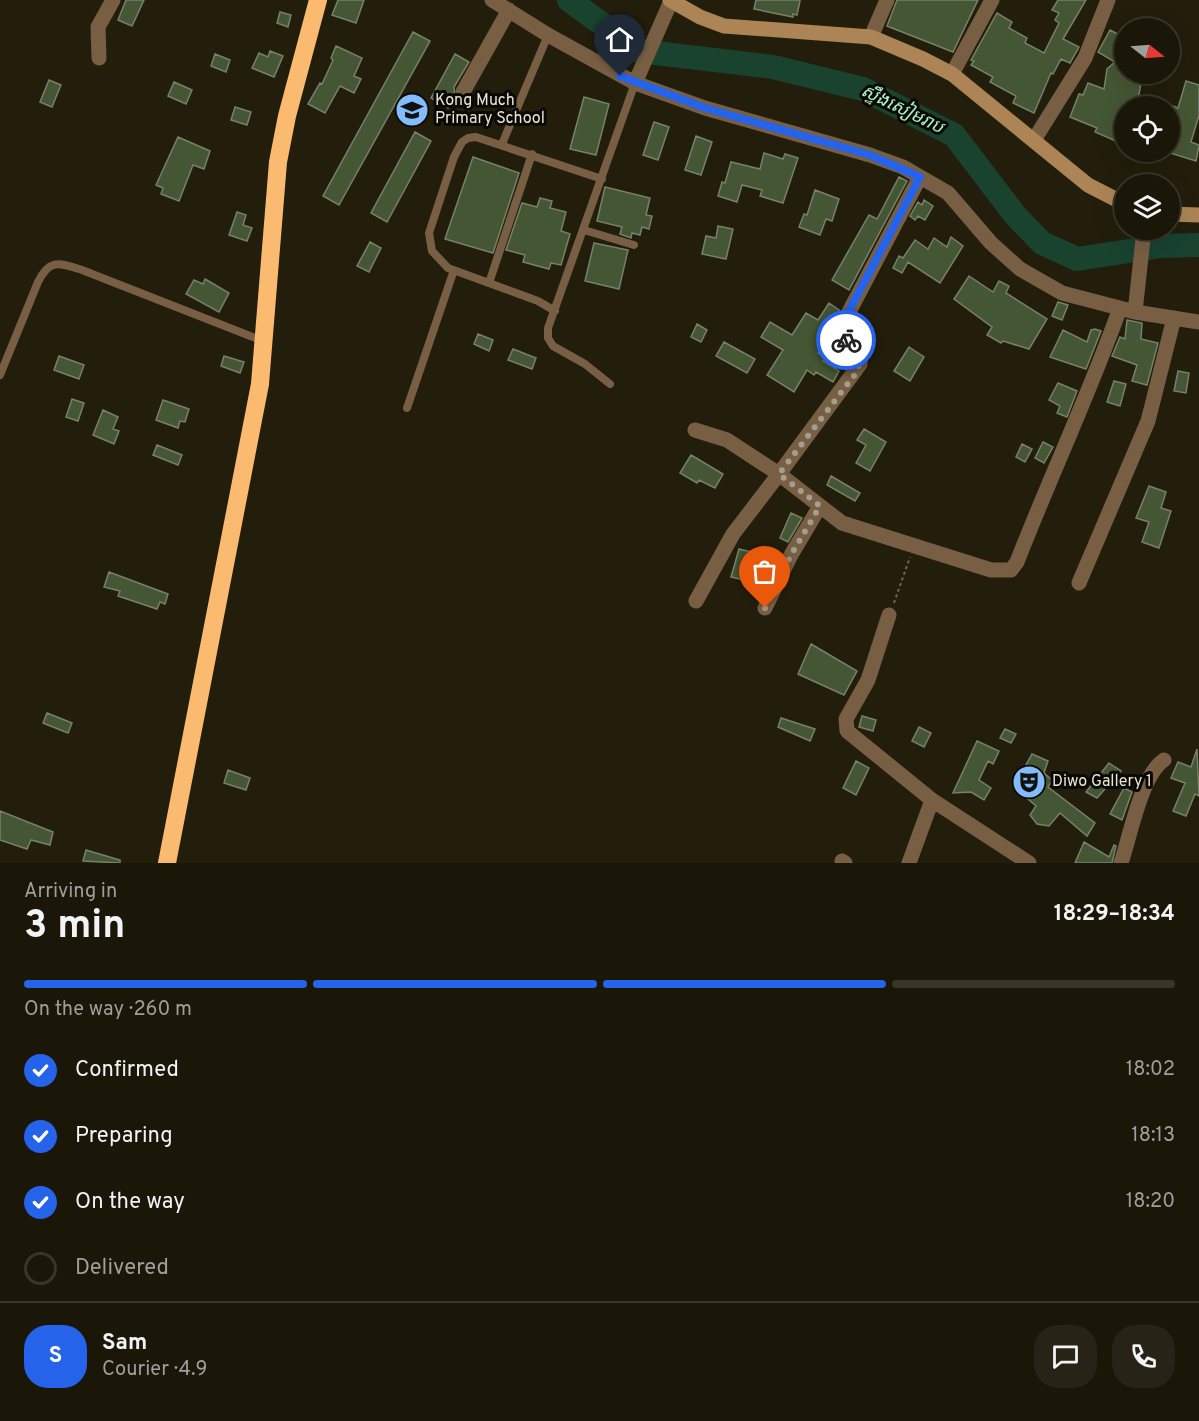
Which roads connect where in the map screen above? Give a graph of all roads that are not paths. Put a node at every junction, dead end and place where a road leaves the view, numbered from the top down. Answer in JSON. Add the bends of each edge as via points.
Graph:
{"nodes":[{"id":1,"x":113,"y":0,"type":"edge"},
{"id":2,"x":318,"y":0,"type":"edge"},
{"id":3,"x":492,"y":0,"type":"edge"},
{"id":4,"x":887,"y":0,"type":"edge"},
{"id":5,"x":992,"y":0,"type":"edge"},
{"id":6,"x":1108,"y":0,"type":"edge"},
{"id":7,"x":670,"y":1,"type":"edge"},
{"id":8,"x":509,"y":9,"type":"junction"},
{"id":9,"x":548,"y":35,"type":"junction"},
{"id":10,"x":871,"y":37,"type":"junction"},
{"id":11,"x":99,"y":58,"type":"dead end"},
{"id":12,"x":952,"y":74,"type":"junction"},
{"id":13,"x":636,"y":79,"type":"junction"},
{"id":14,"x":463,"y":92,"type":"dead end"},
{"id":15,"x":1034,"y":140,"type":"junction"},
{"id":16,"x":502,"y":144,"type":"junction"},
{"id":17,"x":532,"y":154,"type":"junction"},
{"id":18,"x":920,"y":177,"type":"junction"},
{"id":19,"x":602,"y":179,"type":"junction"},
{"id":20,"x":1114,"y":199,"type":"edge"},
{"id":21,"x":1180,"y":214,"type":"edge"},
{"id":22,"x":1199,"y":215,"type":"edge"},
{"id":23,"x":584,"y":230,"type":"junction"},
{"id":24,"x":1142,"y":240,"type":"edge"},
{"id":25,"x":634,"y":246,"type":"dead end"},
{"id":26,"x":454,"y":270,"type":"junction"},
{"id":27,"x":489,"y":283,"type":"junction"},
{"id":28,"x":1127,"y":310,"type":"junction"},
{"id":29,"x":555,"y":311,"type":"junction"},
{"id":30,"x":1174,"y":318,"type":"junction"},
{"id":31,"x":1199,"y":322,"type":"edge"},
{"id":32,"x":265,"y":342,"type":"junction"},
{"id":33,"x":0,"y":375,"type":"edge"},
{"id":34,"x":610,"y":384,"type":"dead end"},
{"id":35,"x":407,"y":408,"type":"dead end"},
{"id":36,"x":695,"y":430,"type":"dead end"},
{"id":37,"x":779,"y":474,"type":"junction"},
{"id":38,"x":820,"y":506,"type":"junction"},
{"id":39,"x":1079,"y":583,"type":"dead end"},
{"id":40,"x":696,"y":601,"type":"dead end"},
{"id":41,"x":765,"y":608,"type":"dead end"},
{"id":42,"x":889,"y":615,"type":"road end"},
{"id":43,"x":1164,"y":760,"type":"dead end"},
{"id":44,"x":932,"y":800,"type":"junction"},
{"id":45,"x":167,"y":863,"type":"edge"},
{"id":46,"x":909,"y":863,"type":"edge"},
{"id":47,"x":1029,"y":863,"type":"edge"},
{"id":48,"x":1121,"y":863,"type":"edge"}],
"edges":[{"from":1,"to":11,"type":"street","via":[[98,27]]},
{"from":2,"to":32,"type":"highway","via":[[278,162]]},
{"from":3,"to":8,"type":"street"},
{"from":4,"to":10,"type":"street"},
{"from":5,"to":12,"type":"street"},
{"from":6,"to":15,"type":"street","via":[[1085,58]]},
{"from":7,"to":10,"type":"street","via":[[724,26]]},
{"from":7,"to":13,"type":"street"},
{"from":8,"to":9,"type":"street"},
{"from":8,"to":14,"type":"street"},
{"from":9,"to":13,"type":"street"},
{"from":9,"to":16,"type":"lane"},
{"from":10,"to":12,"type":"street"},
{"from":12,"to":15,"type":"street"},
{"from":13,"to":18,"type":"street","via":[[705,108],[870,155]]},
{"from":13,"to":19,"type":"lane"},
{"from":15,"to":20,"type":"street","via":[[1097,191]]},
{"from":16,"to":17,"type":"lane"},
{"from":16,"to":26,"type":"lane","via":[[468,138],[454,157],[429,233],[435,256]]},
{"from":17,"to":19,"type":"lane"},
{"from":17,"to":27,"type":"lane"},
{"from":18,"to":28,"type":"street","via":[[948,193],[991,243],[1020,269],[1062,293]]},
{"from":18,"to":37,"type":"street","via":[[840,329],[859,353],[860,364]]},
{"from":19,"to":23,"type":"lane"},
{"from":21,"to":22,"type":"street"},
{"from":23,"to":25,"type":"lane"},
{"from":23,"to":29,"type":"lane"},
{"from":24,"to":28,"type":"street","via":[[1137,281]]},
{"from":26,"to":27,"type":"lane"},
{"from":26,"to":35,"type":"lane"},
{"from":27,"to":29,"type":"lane"},
{"from":28,"to":30,"type":"street"},
{"from":28,"to":38,"type":"street","via":[[1011,570],[991,570],[842,523]]},
{"from":29,"to":34,"type":"lane","via":[[548,328],[550,343]]},
{"from":30,"to":31,"type":"street"},
{"from":30,"to":39,"type":"street","via":[[1148,421]]},
{"from":32,"to":33,"type":"lane","via":[[82,270],[53,264],[45,268],[38,282]]},
{"from":32,"to":45,"type":"highway"},
{"from":36,"to":37,"type":"street","via":[[727,440]]},
{"from":37,"to":38,"type":"street"},
{"from":37,"to":40,"type":"street","via":[[733,534]]},
{"from":38,"to":41,"type":"street"},
{"from":42,"to":44,"type":"street","via":[[868,680],[846,719],[847,731]]},
{"from":43,"to":48,"type":"street","via":[[1156,765],[1149,779]]},
{"from":44,"to":46,"type":"street"},
{"from":44,"to":47,"type":"street"}]}
